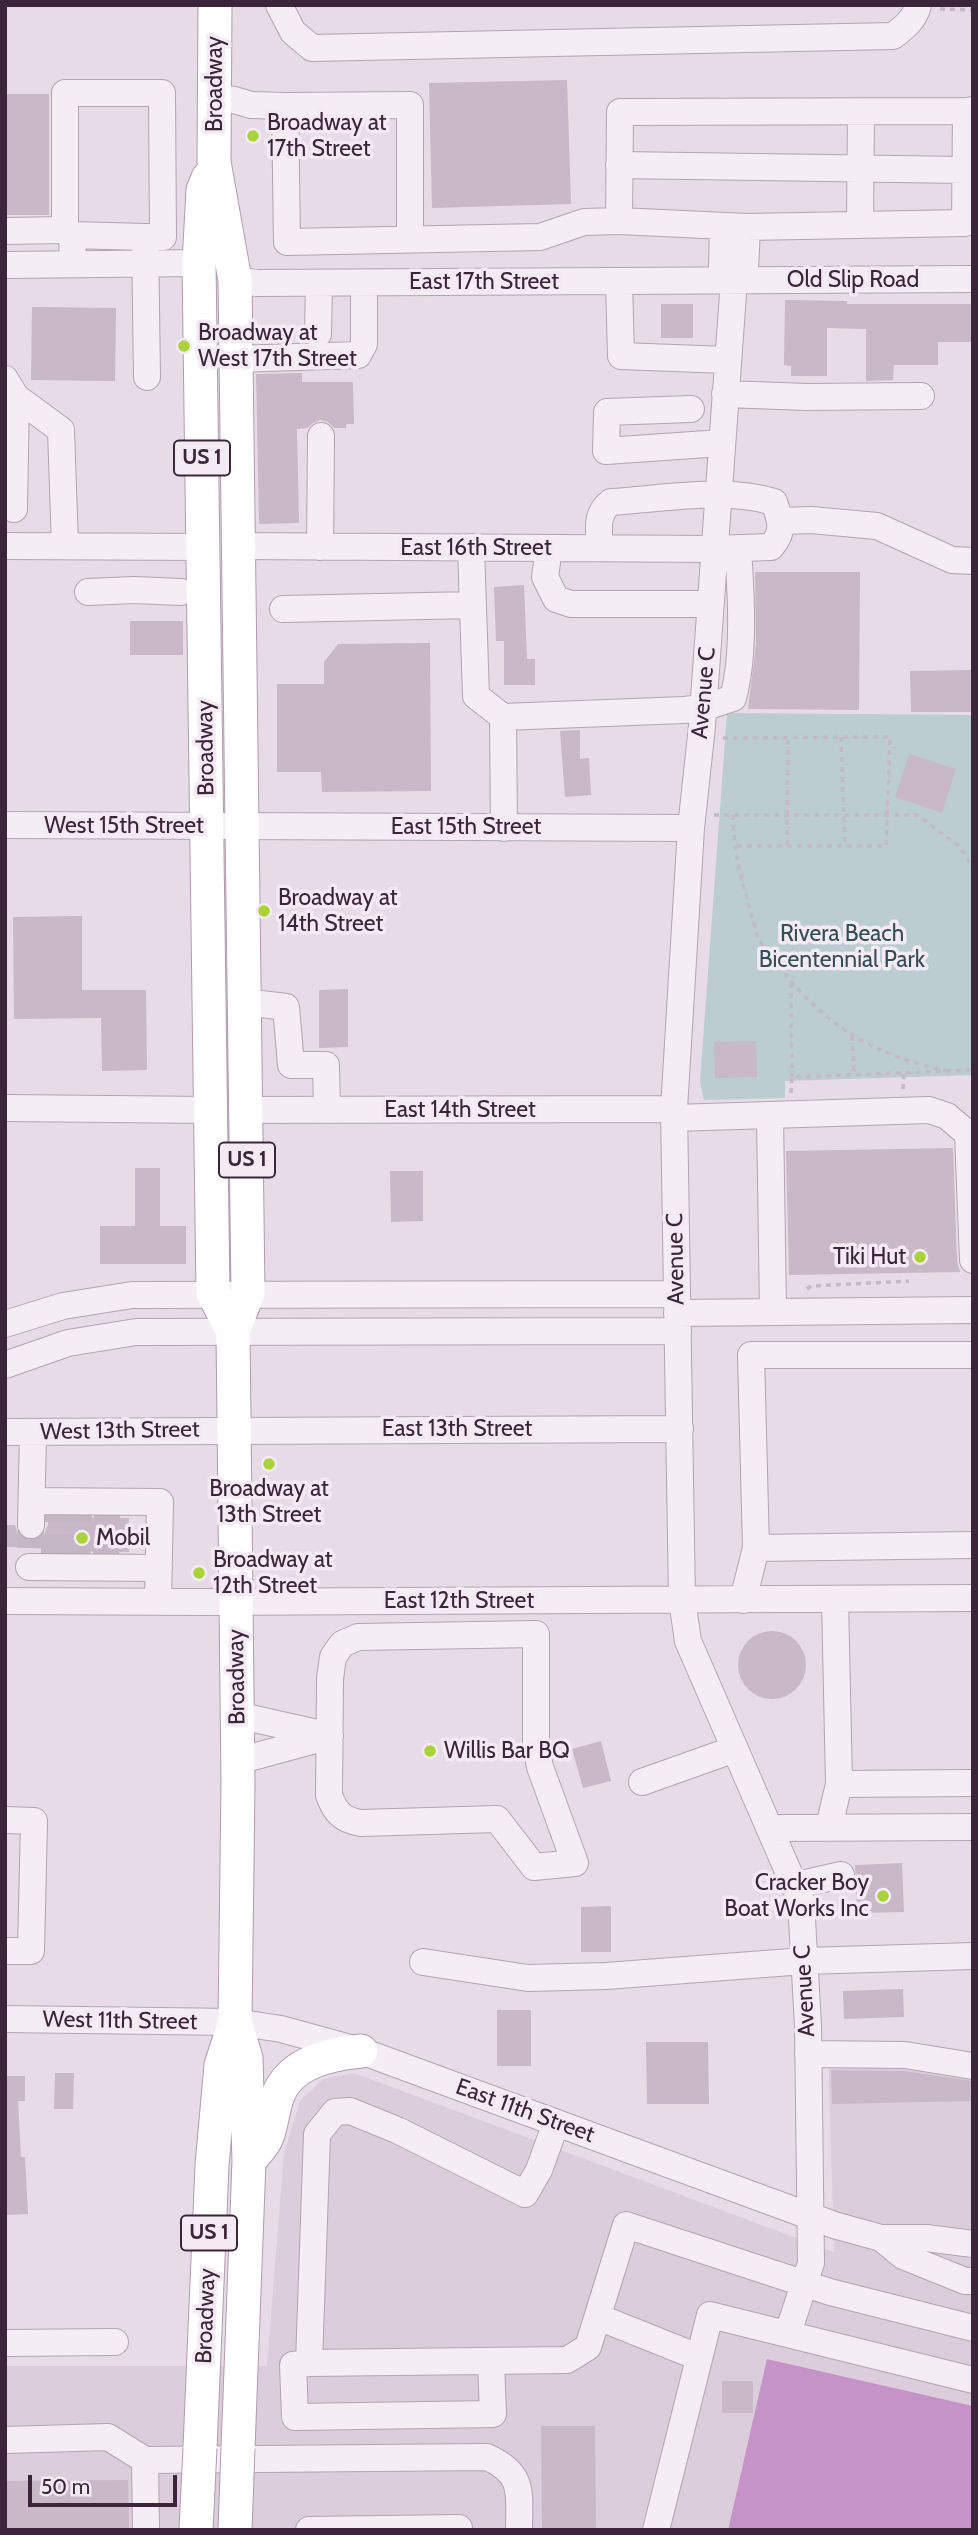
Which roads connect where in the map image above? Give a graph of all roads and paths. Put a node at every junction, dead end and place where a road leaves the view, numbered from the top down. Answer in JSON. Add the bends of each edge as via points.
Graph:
{"nodes":[{"id":1,"x":215,"y":5,"type":"edge"},
{"id":2,"x":279,"y":5,"type":"edge"},
{"id":3,"x":917,"y":6,"type":"edge"},
{"id":4,"x":973,"y":10,"type":"edge"},
{"id":5,"x":215,"y":98,"type":"junction"},
{"id":6,"x":285,"y":106,"type":"junction"},
{"id":7,"x":969,"y":110,"type":"edge"},
{"id":8,"x":861,"y":112,"type":"junction"},
{"id":9,"x":214,"y":162,"type":"junction"},
{"id":10,"x":620,"y":165,"type":"junction"},
{"id":11,"x":860,"y":169,"type":"junction"},
{"id":12,"x":965,"y":170,"type":"junction"},
{"id":13,"x":619,"y":221,"type":"junction"},
{"id":14,"x":860,"y":226,"type":"junction"},
{"id":15,"x":735,"y":227,"type":"junction"},
{"id":16,"x":5,"y":231,"type":"edge"},
{"id":17,"x":69,"y":232,"type":"junction"},
{"id":18,"x":145,"y":237,"type":"junction"},
{"id":19,"x":410,"y":238,"type":"junction"},
{"id":20,"x":144,"y":263,"type":"junction"},
{"id":21,"x":199,"y":263,"type":"junction"},
{"id":22,"x":73,"y":264,"type":"junction"},
{"id":23,"x":5,"y":265,"type":"edge"},
{"id":24,"x":973,"y":279,"type":"edge"},
{"id":25,"x":734,"y":280,"type":"junction"},
{"id":26,"x":235,"y":281,"type":"junction"},
{"id":27,"x":618,"y":281,"type":"junction"},
{"id":28,"x":364,"y":282,"type":"junction"},
{"id":29,"x":319,"y":283,"type":"junction"},
{"id":30,"x":318,"y":334,"type":"dead end"},
{"id":31,"x":236,"y":359,"type":"junction"},
{"id":32,"x":727,"y":360,"type":"junction"},
{"id":33,"x":146,"y":377,"type":"dead end"},
{"id":34,"x":11,"y":388,"type":"edge"},
{"id":35,"x":725,"y":394,"type":"junction"},
{"id":36,"x":920,"y":396,"type":"dead end"},
{"id":37,"x":691,"y":409,"type":"dead end"},
{"id":38,"x":321,"y":436,"type":"dead end"},
{"id":39,"x":721,"y":443,"type":"junction"},
{"id":40,"x":718,"y":495,"type":"junction"},
{"id":41,"x":15,"y":509,"type":"dead end"},
{"id":42,"x":781,"y":521,"type":"junction"},
{"id":43,"x":5,"y":546,"type":"edge"},
{"id":44,"x":65,"y":546,"type":"junction"},
{"id":45,"x":133,"y":547,"type":"junction"},
{"id":46,"x":203,"y":547,"type":"junction"},
{"id":47,"x":238,"y":547,"type":"junction"},
{"id":48,"x":320,"y":547,"type":"junction"},
{"id":49,"x":471,"y":548,"type":"junction"},
{"id":50,"x":549,"y":548,"type":"junction"},
{"id":51,"x":600,"y":548,"type":"junction"},
{"id":52,"x":726,"y":549,"type":"junction"},
{"id":53,"x":973,"y":561,"type":"edge"},
{"id":54,"x":134,"y":590,"type":"junction"},
{"id":55,"x":88,"y":592,"type":"dead end"},
{"id":56,"x":181,"y":592,"type":"dead end"},
{"id":57,"x":710,"y":604,"type":"junction"},
{"id":58,"x":473,"y":606,"type":"junction"},
{"id":59,"x":283,"y":609,"type":"dead end"},
{"id":60,"x":703,"y":708,"type":"junction"},
{"id":61,"x":503,"y":717,"type":"junction"},
{"id":62,"x":788,"y":737,"type":"junction"},
{"id":63,"x":841,"y":737,"type":"junction"},
{"id":64,"x":723,"y":738,"type":"dead end"},
{"id":65,"x":889,"y":813,"type":"junction"},
{"id":66,"x":787,"y":814,"type":"junction"},
{"id":67,"x":844,"y":814,"type":"junction"},
{"id":68,"x":733,"y":815,"type":"junction"},
{"id":69,"x":700,"y":822,"type":"junction"},
{"id":70,"x":5,"y":825,"type":"edge"},
{"id":71,"x":207,"y":826,"type":"junction"},
{"id":72,"x":242,"y":827,"type":"junction"},
{"id":73,"x":505,"y":828,"type":"junction"},
{"id":74,"x":787,"y":845,"type":"junction"},
{"id":75,"x":734,"y":846,"type":"junction"},
{"id":76,"x":845,"y":847,"type":"junction"},
{"id":77,"x":973,"y":871,"type":"edge"},
{"id":78,"x":791,"y":981,"type":"junction"},
{"id":79,"x":244,"y":1002,"type":"junction"},
{"id":80,"x":852,"y":1035,"type":"junction"},
{"id":81,"x":973,"y":1070,"type":"edge"},
{"id":82,"x":947,"y":1071,"type":"junction"},
{"id":83,"x":904,"y":1074,"type":"junction"},
{"id":84,"x":854,"y":1075,"type":"junction"},
{"id":85,"x":792,"y":1077,"type":"junction"},
{"id":86,"x":903,"y":1092,"type":"dead end"},
{"id":87,"x":791,"y":1096,"type":"dead end"},
{"id":88,"x":5,"y":1108,"type":"edge"},
{"id":89,"x":210,"y":1110,"type":"junction"},
{"id":90,"x":246,"y":1110,"type":"junction"},
{"id":91,"x":327,"y":1110,"type":"junction"},
{"id":92,"x":674,"y":1113,"type":"junction"},
{"id":93,"x":770,"y":1116,"type":"junction"},
{"id":94,"x":973,"y":1261,"type":"edge"},
{"id":95,"x":909,"y":1281,"type":"dead end"},
{"id":96,"x":213,"y":1293,"type":"junction"},
{"id":97,"x":248,"y":1293,"type":"junction"},
{"id":98,"x":799,"y":1293,"type":"dead end"},
{"id":99,"x":973,"y":1310,"type":"edge"},
{"id":100,"x":774,"y":1312,"type":"junction"},
{"id":101,"x":677,"y":1313,"type":"junction"},
{"id":102,"x":5,"y":1324,"type":"edge"},
{"id":103,"x":233,"y":1331,"type":"junction"},
{"id":104,"x":973,"y":1355,"type":"edge"},
{"id":105,"x":5,"y":1365,"type":"edge"},
{"id":106,"x":680,"y":1429,"type":"junction"},
{"id":107,"x":234,"y":1430,"type":"junction"},
{"id":108,"x":5,"y":1432,"type":"edge"},
{"id":109,"x":33,"y":1432,"type":"junction"},
{"id":110,"x":54,"y":1536,"type":"junction"},
{"id":111,"x":973,"y":1545,"type":"edge"},
{"id":112,"x":755,"y":1548,"type":"junction"},
{"id":113,"x":159,"y":1568,"type":"junction"},
{"id":114,"x":973,"y":1598,"type":"edge"},
{"id":115,"x":835,"y":1599,"type":"junction"},
{"id":116,"x":682,"y":1600,"type":"junction"},
{"id":117,"x":743,"y":1600,"type":"junction"},
{"id":118,"x":17,"y":1601,"type":"edge"},
{"id":119,"x":536,"y":1601,"type":"junction"},
{"id":120,"x":158,"y":1602,"type":"junction"},
{"id":121,"x":236,"y":1602,"type":"junction"},
{"id":122,"x":536,"y":1634,"type":"junction"},
{"id":123,"x":237,"y":1715,"type":"junction"},
{"id":124,"x":330,"y":1735,"type":"junction"},
{"id":125,"x":734,"y":1749,"type":"junction"},
{"id":126,"x":238,"y":1761,"type":"junction"},
{"id":127,"x":642,"y":1782,"type":"dead end"},
{"id":128,"x":973,"y":1783,"type":"edge"},
{"id":129,"x":839,"y":1784,"type":"junction"},
{"id":130,"x":5,"y":1820,"type":"edge"},
{"id":131,"x":829,"y":1827,"type":"junction"},
{"id":132,"x":973,"y":1827,"type":"edge"},
{"id":133,"x":769,"y":1828,"type":"junction"},
{"id":134,"x":841,"y":1875,"type":"dead end"},
{"id":135,"x":793,"y":1884,"type":"junction"},
{"id":136,"x":5,"y":1951,"type":"edge"},
{"id":137,"x":973,"y":1956,"type":"edge"},
{"id":138,"x":804,"y":1961,"type":"junction"},
{"id":139,"x":423,"y":1962,"type":"dead end"},
{"id":140,"x":5,"y":2019,"type":"edge"},
{"id":141,"x":235,"y":2022,"type":"junction"},
{"id":142,"x":361,"y":2051,"type":"junction"},
{"id":143,"x":808,"y":2053,"type":"junction"},
{"id":144,"x":973,"y":2066,"type":"edge"},
{"id":145,"x":556,"y":2123,"type":"junction"},
{"id":146,"x":250,"y":2161,"type":"junction"},
{"id":147,"x":810,"y":2216,"type":"junction"},
{"id":148,"x":881,"y":2238,"type":"junction"},
{"id":149,"x":973,"y":2244,"type":"edge"},
{"id":150,"x":973,"y":2281,"type":"edge"},
{"id":151,"x":805,"y":2284,"type":"junction"},
{"id":152,"x":598,"y":2317,"type":"junction"},
{"id":153,"x":973,"y":2328,"type":"edge"},
{"id":154,"x":788,"y":2333,"type":"junction"},
{"id":155,"x":5,"y":2343,"type":"edge"},
{"id":156,"x":115,"y":2343,"type":"dead end"},
{"id":157,"x":698,"y":2357,"type":"junction"},
{"id":158,"x":491,"y":2361,"type":"junction"},
{"id":159,"x":309,"y":2363,"type":"junction"},
{"id":160,"x":973,"y":2380,"type":"edge"},
{"id":161,"x":5,"y":2441,"type":"edge"},
{"id":162,"x":145,"y":2460,"type":"junction"},
{"id":163,"x":146,"y":2530,"type":"edge"},
{"id":164,"x":197,"y":2530,"type":"edge"},
{"id":165,"x":235,"y":2530,"type":"edge"},
{"id":166,"x":309,"y":2530,"type":"edge"},
{"id":167,"x":459,"y":2530,"type":"edge"},
{"id":168,"x":519,"y":2530,"type":"edge"},
{"id":169,"x":656,"y":2530,"type":"edge"}],
"edges":[{"from":1,"to":5,"type":"main road","name":"Broadway","number":"US 1"},
{"from":2,"to":3,"type":"street","via":[[293,32],[312,48],[893,36],[906,27]]},
{"from":3,"to":4,"type":"path"},
{"from":5,"to":6,"type":"street"},
{"from":5,"to":9,"type":"main road","name":"Broadway","number":"US 1"},
{"from":6,"to":19,"type":"street","via":[[410,105]]},
{"from":6,"to":19,"type":"street","via":[[287,242]]},
{"from":7,"to":8,"type":"street"},
{"from":7,"to":12,"type":"street"},
{"from":8,"to":10,"type":"street","via":[[620,112]]},
{"from":8,"to":11,"type":"street"},
{"from":9,"to":21,"type":"main road","name":"Broadway","number":"US 1","via":[[203,190]]},
{"from":9,"to":26,"type":"main road","name":"Broadway","number":"US 1"},
{"from":10,"to":11,"type":"street"},
{"from":10,"to":13,"type":"street"},
{"from":11,"to":12,"type":"street"},
{"from":11,"to":14,"type":"street"},
{"from":12,"to":14,"type":"street","via":[[965,223]]},
{"from":13,"to":15,"type":"street"},
{"from":13,"to":19,"type":"street","via":[[584,222],[540,237]]},
{"from":14,"to":15,"type":"street"},
{"from":15,"to":25,"type":"street","name":"Avenue C","via":[[745,270]]},
{"from":16,"to":17,"type":"street"},
{"from":17,"to":18,"type":"street"},
{"from":17,"to":18,"type":"street","via":[[65,93],[162,93],[163,237]]},
{"from":17,"to":22,"type":"street"},
{"from":18,"to":20,"type":"street"},
{"from":20,"to":21,"type":"street"},
{"from":20,"to":22,"type":"street"},
{"from":20,"to":33,"type":"street"},
{"from":21,"to":46,"type":"main road","name":"Broadway","number":"US 1"},
{"from":22,"to":23,"type":"street"},
{"from":24,"to":25,"type":"street","name":"Old Slip Road"},
{"from":25,"to":27,"type":"street","name":"East 17th Street"},
{"from":25,"to":32,"type":"street","name":"Avenue C"},
{"from":26,"to":29,"type":"street","name":"East 17th Street"},
{"from":26,"to":31,"type":"main road","name":"Broadway","number":"US 1"},
{"from":27,"to":28,"type":"street","name":"East 17th Street"},
{"from":27,"to":32,"type":"street","via":[[621,356]]},
{"from":28,"to":29,"type":"street","name":"East 17th Street"},
{"from":28,"to":31,"type":"street","via":[[364,344],[358,355]]},
{"from":29,"to":30,"type":"street"},
{"from":31,"to":47,"type":"main road","name":"Broadway","number":"US 1"},
{"from":32,"to":35,"type":"street","name":"Avenue C"},
{"from":34,"to":41,"type":"street"},
{"from":34,"to":44,"type":"street","via":[[61,430]]},
{"from":35,"to":36,"type":"street"},
{"from":35,"to":39,"type":"street","name":"Avenue C"},
{"from":37,"to":39,"type":"street","via":[[607,412],[606,451]]},
{"from":38,"to":48,"type":"street"},
{"from":39,"to":40,"type":"street","name":"Avenue C"},
{"from":40,"to":42,"type":"street","via":[[774,502]]},
{"from":40,"to":51,"type":"street","via":[[611,502],[598,520]]},
{"from":40,"to":52,"type":"street","name":"Avenue C"},
{"from":42,"to":52,"type":"street","name":"East 16th Street","via":[[780,537],[771,547]]},
{"from":42,"to":53,"type":"street","via":[[877,526],[952,560]]},
{"from":43,"to":44,"type":"street"},
{"from":44,"to":45,"type":"street"},
{"from":45,"to":46,"type":"street"},
{"from":45,"to":54,"type":"street"},
{"from":46,"to":71,"type":"main road","name":"Broadway","number":"US 1"},
{"from":47,"to":48,"type":"street","name":"East 16th Street"},
{"from":47,"to":72,"type":"main road","name":"Broadway","number":"US 1"},
{"from":48,"to":49,"type":"street","name":"East 16th Street"},
{"from":49,"to":50,"type":"street","name":"East 16th Street"},
{"from":49,"to":58,"type":"street"},
{"from":50,"to":51,"type":"street","name":"East 16th Street"},
{"from":50,"to":57,"type":"street","via":[[545,577],[556,599],[571,604]]},
{"from":51,"to":52,"type":"street","name":"East 16th Street"},
{"from":52,"to":57,"type":"street","name":"Avenue C"},
{"from":52,"to":60,"type":"street","via":[[740,583],[737,683],[733,698]]},
{"from":54,"to":55,"type":"street"},
{"from":54,"to":56,"type":"street"},
{"from":57,"to":60,"type":"street","name":"Avenue C"},
{"from":58,"to":59,"type":"street"},
{"from":58,"to":61,"type":"street","via":[[476,696]]},
{"from":60,"to":61,"type":"street"},
{"from":60,"to":69,"type":"street","name":"Avenue C"},
{"from":61,"to":73,"type":"street"},
{"from":62,"to":63,"type":"path"},
{"from":62,"to":64,"type":"path"},
{"from":62,"to":66,"type":"path"},
{"from":63,"to":65,"type":"path","via":[[890,737]]},
{"from":63,"to":67,"type":"path"},
{"from":65,"to":67,"type":"path"},
{"from":65,"to":76,"type":"path","via":[[886,846]]},
{"from":65,"to":77,"type":"path","via":[[917,815],[959,846]]},
{"from":66,"to":67,"type":"path"},
{"from":66,"to":68,"type":"path"},
{"from":66,"to":74,"type":"path"},
{"from":67,"to":76,"type":"path"},
{"from":68,"to":69,"type":"path"},
{"from":68,"to":75,"type":"path"},
{"from":69,"to":73,"type":"street","name":"East 15th Street"},
{"from":69,"to":92,"type":"street","name":"Avenue C"},
{"from":70,"to":71,"type":"street","name":"West 15th Street"},
{"from":71,"to":72,"type":"street","name":"West 15th Street"},
{"from":71,"to":89,"type":"main road","name":"Broadway","number":"US 1"},
{"from":72,"to":73,"type":"street","name":"East 15th Street"},
{"from":72,"to":79,"type":"main road","name":"Broadway","number":"US 1"},
{"from":74,"to":75,"type":"path"},
{"from":74,"to":76,"type":"path"},
{"from":75,"to":78,"type":"path","via":[[759,940]]},
{"from":78,"to":80,"type":"path"},
{"from":78,"to":85,"type":"path"},
{"from":79,"to":90,"type":"main road","name":"Broadway","number":"US 1"},
{"from":79,"to":91,"type":"street","via":[[286,1007],[291,1065],[326,1065]]},
{"from":80,"to":82,"type":"path","via":[[911,1063]]},
{"from":80,"to":84,"type":"path"},
{"from":81,"to":82,"type":"path"},
{"from":82,"to":83,"type":"path"},
{"from":83,"to":84,"type":"path"},
{"from":83,"to":86,"type":"path"},
{"from":84,"to":85,"type":"path"},
{"from":85,"to":87,"type":"path"},
{"from":88,"to":89,"type":"street"},
{"from":89,"to":96,"type":"main road","name":"Broadway","number":"US 1"},
{"from":90,"to":91,"type":"street","name":"East 14th Street"},
{"from":90,"to":97,"type":"main road","name":"Broadway","number":"US 1"},
{"from":91,"to":92,"type":"street","name":"East 14th Street"},
{"from":92,"to":93,"type":"street","name":"East 14th Street"},
{"from":92,"to":101,"type":"street","name":"Avenue C"},
{"from":93,"to":94,"type":"street","name":"East 14th Street","via":[[929,1110],[947,1116],[968,1135]]},
{"from":93,"to":100,"type":"street"},
{"from":95,"to":98,"type":"path","via":[[811,1286]]},
{"from":96,"to":97,"type":"street"},
{"from":96,"to":102,"type":"street","via":[[98,1299]]},
{"from":96,"to":103,"type":"main road","name":"Broadway","number":"US 1"},
{"from":97,"to":101,"type":"street"},
{"from":97,"to":103,"type":"main road","name":"Broadway","number":"US 1"},
{"from":99,"to":100,"type":"street"},
{"from":100,"to":101,"type":"street"},
{"from":101,"to":103,"type":"street"},
{"from":101,"to":106,"type":"street","name":"Avenue C"},
{"from":103,"to":105,"type":"street","via":[[136,1332],[93,1338]]},
{"from":103,"to":107,"type":"main road","name":"Broadway","number":"US 1"},
{"from":104,"to":112,"type":"street","via":[[751,1355]]},
{"from":106,"to":107,"type":"street","name":"East 13th Street"},
{"from":106,"to":116,"type":"street","name":"Avenue C"},
{"from":107,"to":109,"type":"street","name":"West 13th Street"},
{"from":107,"to":121,"type":"main road","name":"Broadway","number":"US 1"},
{"from":108,"to":109,"type":"street","name":"West 13th Street"},
{"from":109,"to":110,"type":"street"},
{"from":110,"to":113,"type":"street","via":[[115,1565]]},
{"from":110,"to":113,"type":"street","via":[[116,1508],[160,1502]]},
{"from":110,"to":118,"type":"street"},
{"from":111,"to":112,"type":"street"},
{"from":112,"to":117,"type":"street"},
{"from":113,"to":120,"type":"street"},
{"from":114,"to":115,"type":"street","name":"East 12th Street"},
{"from":115,"to":117,"type":"street","name":"East 12th Street"},
{"from":115,"to":129,"type":"street"},
{"from":116,"to":117,"type":"street","name":"East 12th Street"},
{"from":116,"to":119,"type":"street","name":"East 12th Street"},
{"from":116,"to":125,"type":"street","name":"Avenue C","via":[[688,1641]]},
{"from":118,"to":120,"type":"street","name":"East 12th Street"},
{"from":119,"to":121,"type":"street","name":"East 12th Street"},
{"from":119,"to":122,"type":"street"},
{"from":120,"to":121,"type":"street","name":"East 12th Street"},
{"from":121,"to":123,"type":"main road","name":"Broadway","number":"US 1"},
{"from":122,"to":124,"type":"street","via":[[358,1637],[342,1644],[333,1657],[330,1679]]},
{"from":122,"to":124,"type":"street","via":[[536,1745],[575,1863],[534,1867],[497,1819],[348,1821],[334,1810],[329,1795]]},
{"from":123,"to":124,"type":"street"},
{"from":123,"to":126,"type":"main road","name":"Broadway","number":"US 1"},
{"from":124,"to":126,"type":"street"},
{"from":125,"to":127,"type":"street"},
{"from":125,"to":133,"type":"street","name":"Avenue C"},
{"from":126,"to":141,"type":"main road","name":"Broadway","number":"US 1"},
{"from":128,"to":129,"type":"street"},
{"from":129,"to":131,"type":"street"},
{"from":130,"to":136,"type":"street","via":[[34,1821],[31,1951]]},
{"from":131,"to":132,"type":"street"},
{"from":131,"to":133,"type":"street"},
{"from":133,"to":135,"type":"street","name":"Avenue C"},
{"from":134,"to":135,"type":"street"},
{"from":135,"to":138,"type":"street","name":"Avenue C","via":[[800,1900]]},
{"from":137,"to":138,"type":"street"},
{"from":138,"to":139,"type":"street","via":[[528,1978]]},
{"from":138,"to":143,"type":"street","name":"Avenue C"},
{"from":140,"to":141,"type":"street","name":"West 11th Street"},
{"from":141,"to":142,"type":"street","name":"East 11th Street"},
{"from":141,"to":146,"type":"main road","name":"Broadway","number":"US 1","via":[[246,2058]]},
{"from":141,"to":164,"type":"main road","name":"Broadway","number":"US 1","bridge":true,"via":[[221,2065],[212,2165]]},
{"from":142,"to":145,"type":"street","name":"East 11th Street"},
{"from":142,"to":146,"type":"main road","via":[[331,2054],[289,2078],[279,2093],[266,2139]]},
{"from":143,"to":144,"type":"street","via":[[905,2055]]},
{"from":143,"to":147,"type":"street","name":"Avenue C"},
{"from":145,"to":147,"type":"street","name":"East 11th Street"},
{"from":145,"to":159,"type":"street","via":[[525,2194],[397,2130],[350,2112],[335,2112],[317,2134]]},
{"from":146,"to":165,"type":"main road","name":"Broadway","number":"US 1","bridge":true},
{"from":147,"to":148,"type":"street","name":"East 11th Street"},
{"from":147,"to":151,"type":"street","name":"Avenue C","via":[[811,2263]]},
{"from":148,"to":149,"type":"street"},
{"from":148,"to":150,"type":"street","via":[[903,2256]]},
{"from":151,"to":152,"type":"street","via":[[626,2225]]},
{"from":151,"to":153,"type":"street"},
{"from":151,"to":154,"type":"street","name":"Avenue C"},
{"from":152,"to":157,"type":"street"},
{"from":152,"to":158,"type":"street","via":[[588,2347],[566,2360]]},
{"from":154,"to":157,"type":"street","via":[[710,2315]]},
{"from":154,"to":160,"type":"street"},
{"from":155,"to":156,"type":"street"},
{"from":157,"to":169,"type":"street"},
{"from":158,"to":159,"type":"street"},
{"from":158,"to":159,"type":"street","via":[[493,2414],[295,2417],[293,2365]]},
{"from":161,"to":162,"type":"street","via":[[108,2437]]},
{"from":162,"to":163,"type":"street"},
{"from":162,"to":168,"type":"street","via":[[487,2458],[506,2466],[519,2486]]},
{"from":166,"to":167,"type":"street"}]}
